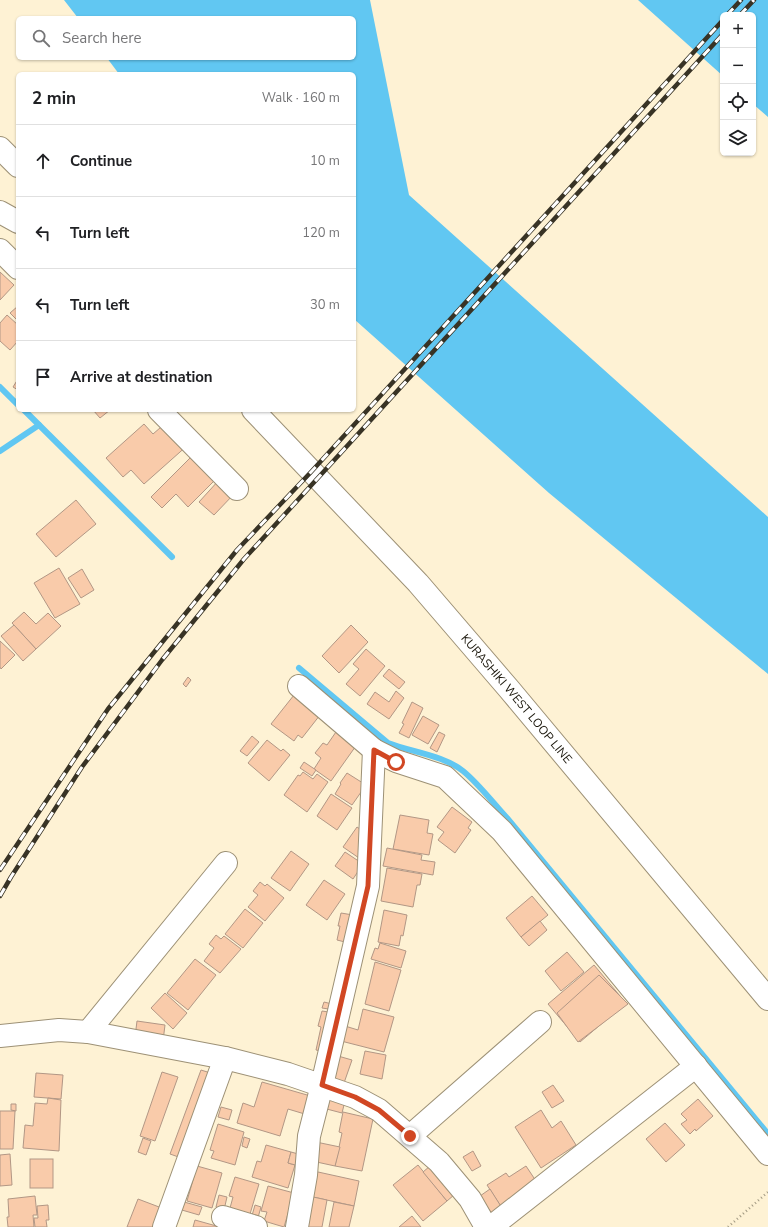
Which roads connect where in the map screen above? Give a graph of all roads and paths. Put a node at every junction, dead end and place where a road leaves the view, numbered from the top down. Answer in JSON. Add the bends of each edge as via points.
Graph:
{"nodes":[{"id":1,"x":0,"y":148,"type":"edge"},
{"id":2,"x":16,"y":164,"type":"edge"},
{"id":3,"x":0,"y":212,"type":"edge"},
{"id":4,"x":16,"y":221,"type":"edge"},
{"id":5,"x":0,"y":250,"type":"edge"},
{"id":6,"x":16,"y":266,"type":"edge"},
{"id":7,"x":161,"y":412,"type":"edge"},
{"id":8,"x":255,"y":412,"type":"edge"},
{"id":9,"x":237,"y":489,"type":"dead end"},
{"id":10,"x":300,"y":686,"type":"dead end"},
{"id":11,"x":374,"y":750,"type":"junction"},
{"id":12,"x":226,"y":863,"type":"dead end"},
{"id":13,"x":768,"y":999,"type":"edge"},
{"id":14,"x":540,"y":1022,"type":"dead end"},
{"id":15,"x":88,"y":1032,"type":"junction"},
{"id":16,"x":0,"y":1036,"type":"edge"},
{"id":17,"x":225,"y":1058,"type":"junction"},
{"id":18,"x":696,"y":1066,"type":"junction"},
{"id":19,"x":322,"y":1085,"type":"junction"},
{"id":20,"x":410,"y":1136,"type":"junction"},
{"id":21,"x":768,"y":1154,"type":"edge"},
{"id":22,"x":768,"y":1192,"type":"edge"},
{"id":23,"x":223,"y":1217,"type":"dead end"},
{"id":24,"x":164,"y":1227,"type":"edge"},
{"id":25,"x":256,"y":1227,"type":"edge"},
{"id":26,"x":297,"y":1227,"type":"edge"},
{"id":27,"x":486,"y":1227,"type":"edge"},
{"id":28,"x":491,"y":1227,"type":"edge"},
{"id":29,"x":728,"y":1227,"type":"edge"}],
"edges":[{"from":1,"to":2,"type":"street"},
{"from":3,"to":4,"type":"street"},
{"from":5,"to":6,"type":"street"},
{"from":7,"to":9,"type":"street"},
{"from":8,"to":13,"type":"street","name":"KURASHIKI WEST LOOP LINE","via":[[418,583]]},
{"from":10,"to":11,"type":"street"},
{"from":11,"to":18,"type":"street","via":[[396,762],[445,777],[502,831]]},
{"from":11,"to":19,"type":"street","via":[[368,886]]},
{"from":12,"to":15,"type":"street"},
{"from":14,"to":20,"type":"street"},
{"from":15,"to":16,"type":"street","via":[[59,1030]]},
{"from":15,"to":17,"type":"street"},
{"from":17,"to":19,"type":"street"},
{"from":17,"to":24,"type":"street"},
{"from":18,"to":21,"type":"street"},
{"from":18,"to":28,"type":"street"},
{"from":19,"to":20,"type":"street","via":[[355,1097],[379,1110]]},
{"from":19,"to":26,"type":"street","via":[[309,1136],[306,1175]]},
{"from":20,"to":27,"type":"street","via":[[439,1162],[470,1199]]},
{"from":22,"to":29,"type":"path"},
{"from":23,"to":25,"type":"street"}]}
